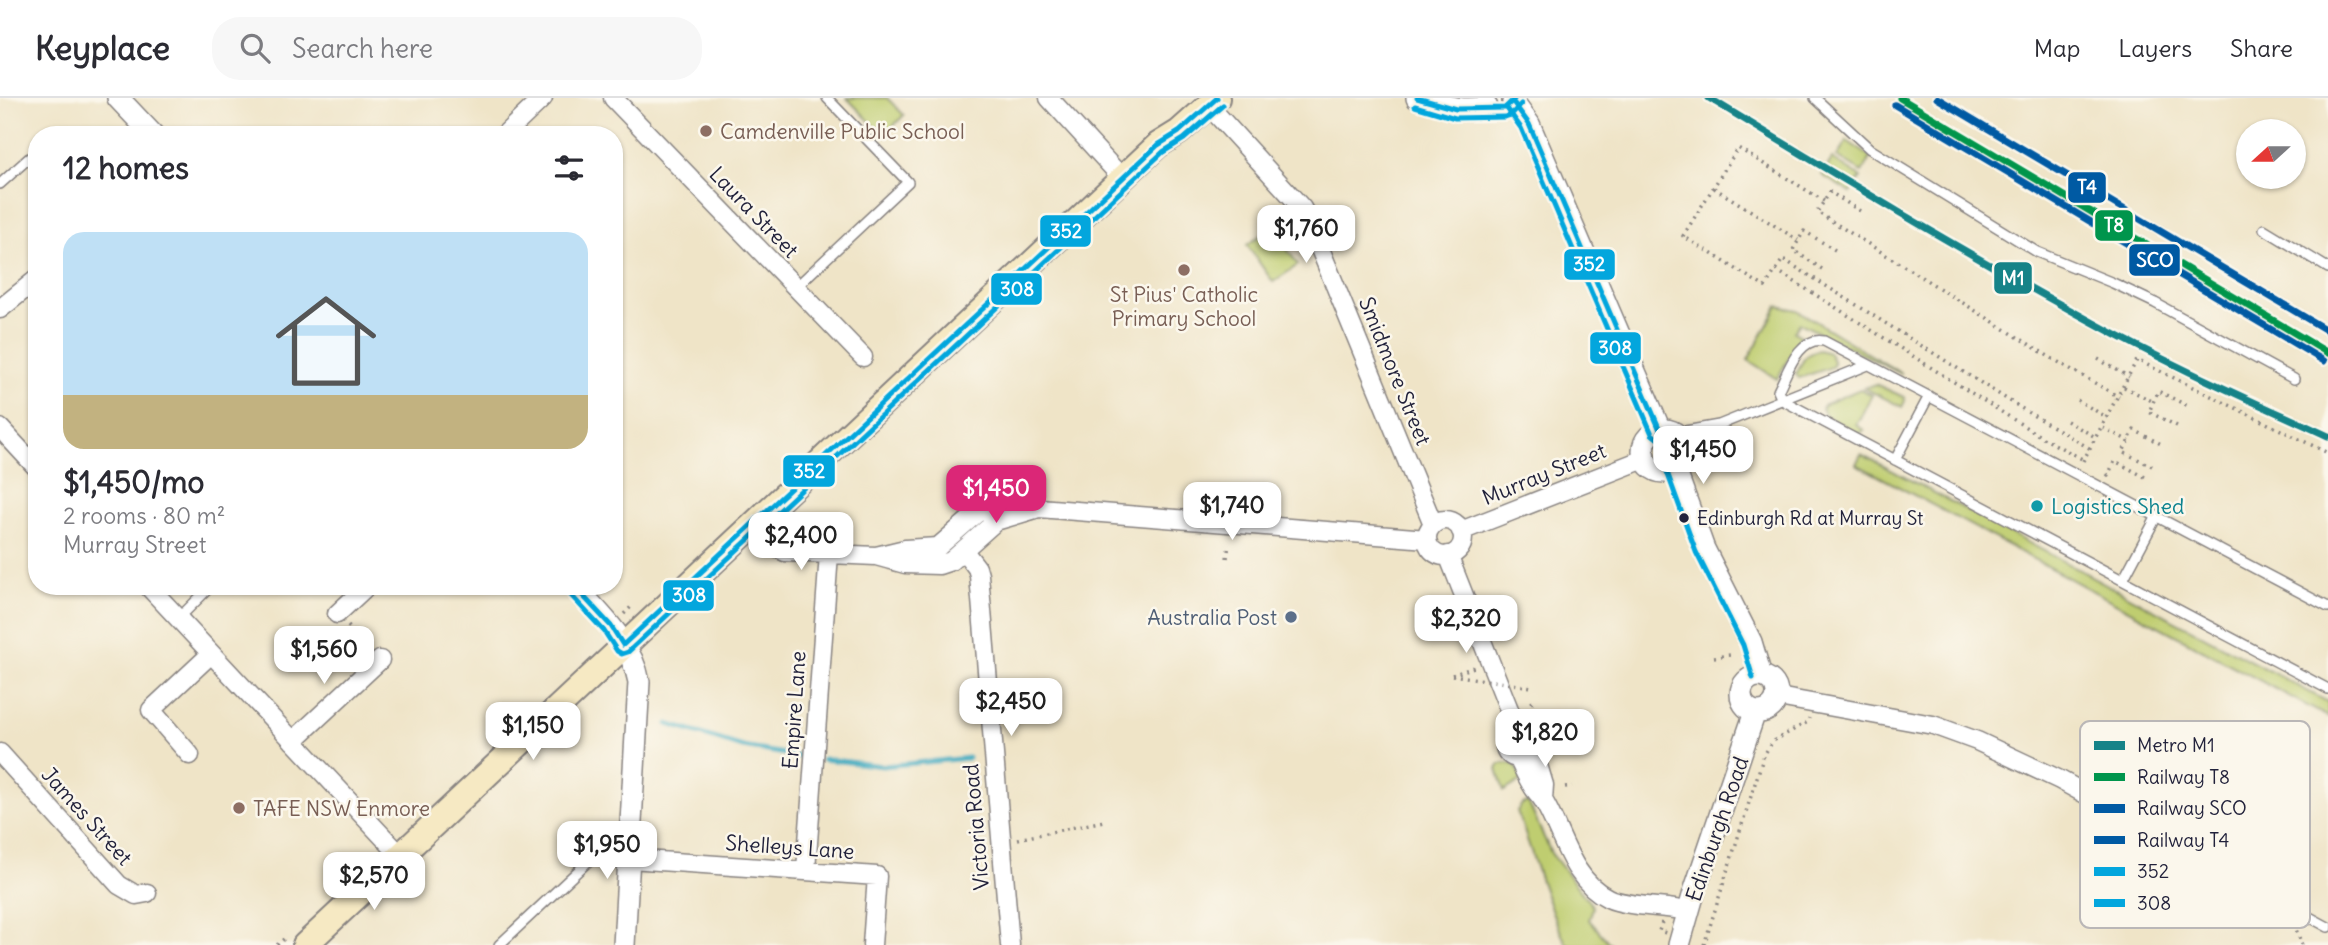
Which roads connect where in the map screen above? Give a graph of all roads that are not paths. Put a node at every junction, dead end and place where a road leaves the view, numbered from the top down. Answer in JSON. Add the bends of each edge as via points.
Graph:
{"nodes":[{"id":1,"x":118,"y":98,"type":"edge"},
{"id":2,"x":543,"y":98,"type":"edge"},
{"id":3,"x":614,"y":98,"type":"edge"},
{"id":4,"x":827,"y":98,"type":"edge"},
{"id":5,"x":1049,"y":98,"type":"edge"},
{"id":6,"x":1815,"y":98,"type":"edge"},
{"id":7,"x":1425,"y":99,"type":"edge"},
{"id":8,"x":1514,"y":100,"type":"edge"},
{"id":9,"x":1209,"y":101,"type":"edge"},
{"id":10,"x":1483,"y":102,"type":"edge"},
{"id":11,"x":144,"y":126,"type":"edge"},
{"id":12,"x":513,"y":126,"type":"edge"},
{"id":13,"x":28,"y":159,"type":"edge"},
{"id":14,"x":1123,"y":179,"type":"junction"},
{"id":15,"x":0,"y":184,"type":"edge"},
{"id":16,"x":2264,"y":229,"type":"dead end"},
{"id":17,"x":2328,"y":268,"type":"edge"},
{"id":18,"x":28,"y":286,"type":"edge"},
{"id":19,"x":795,"y":288,"type":"junction"},
{"id":20,"x":0,"y":309,"type":"edge"},
{"id":21,"x":863,"y":357,"type":"dead end"},
{"id":22,"x":1868,"y":365,"type":"junction"},
{"id":23,"x":2294,"y":379,"type":"dead end"},
{"id":24,"x":1928,"y":396,"type":"junction"},
{"id":25,"x":1782,"y":400,"type":"junction"},
{"id":26,"x":1719,"y":425,"type":"junction"},
{"id":27,"x":1,"y":432,"type":"edge"},
{"id":28,"x":1667,"y":432,"type":"junction"},
{"id":29,"x":28,"y":459,"type":"edge"},
{"id":30,"x":1644,"y":459,"type":"junction"},
{"id":31,"x":1895,"y":460,"type":"junction"},
{"id":32,"x":1679,"y":462,"type":"junction"},
{"id":33,"x":1039,"y":508,"type":"junction"},
{"id":34,"x":2157,"y":516,"type":"junction"},
{"id":35,"x":754,"y":525,"type":"junction"},
{"id":36,"x":1461,"y":531,"type":"junction"},
{"id":37,"x":1430,"y":532,"type":"junction"},
{"id":38,"x":964,"y":551,"type":"junction"},
{"id":39,"x":829,"y":554,"type":"junction"},
{"id":40,"x":1448,"y":555,"type":"junction"},
{"id":41,"x":876,"y":556,"type":"junction"},
{"id":42,"x":2123,"y":580,"type":"junction"},
{"id":43,"x":156,"y":595,"type":"edge"},
{"id":44,"x":202,"y":595,"type":"edge"},
{"id":45,"x":357,"y":595,"type":"edge"},
{"id":46,"x":582,"y":595,"type":"edge"},
{"id":47,"x":2328,"y":607,"type":"edge"},
{"id":48,"x":337,"y":614,"type":"road end"},
{"id":49,"x":178,"y":618,"type":"junction"},
{"id":50,"x":623,"y":645,"type":"junction"},
{"id":51,"x":211,"y":654,"type":"junction"},
{"id":52,"x":380,"y":660,"type":"road end"},
{"id":53,"x":1761,"y":676,"type":"junction"},
{"id":54,"x":2328,"y":689,"type":"edge"},
{"id":55,"x":1778,"y":697,"type":"junction"},
{"id":56,"x":1755,"y":712,"type":"junction"},
{"id":57,"x":1527,"y":738,"type":"junction"},
{"id":58,"x":293,"y":741,"type":"junction"},
{"id":59,"x":0,"y":753,"type":"edge"},
{"id":60,"x":190,"y":755,"type":"dead end"},
{"id":61,"x":2080,"y":791,"type":"edge"},
{"id":62,"x":1543,"y":800,"type":"junction"},
{"id":63,"x":632,"y":820,"type":"junction"},
{"id":64,"x":401,"y":856,"type":"junction"},
{"id":65,"x":630,"y":859,"type":"junction"},
{"id":66,"x":806,"y":870,"type":"junction"},
{"id":67,"x":147,"y":893,"type":"dead end"},
{"id":68,"x":1688,"y":911,"type":"junction"},
{"id":69,"x":2310,"y":917,"type":"edge"},
{"id":70,"x":2328,"y":927,"type":"edge"},
{"id":71,"x":305,"y":945,"type":"edge"},
{"id":72,"x":499,"y":945,"type":"edge"},
{"id":73,"x":624,"y":945,"type":"edge"},
{"id":74,"x":872,"y":945,"type":"edge"},
{"id":75,"x":1010,"y":945,"type":"edge"},
{"id":76,"x":1679,"y":945,"type":"edge"}],
"edges":[{"from":1,"to":11,"type":"street"},
{"from":2,"to":12,"type":"street"},
{"from":3,"to":19,"type":"street","name":"Laura Street"},
{"from":4,"to":19,"type":"lane","via":[[908,182]]},
{"from":5,"to":14,"type":"street"},
{"from":6,"to":23,"type":"lane","via":[[1870,149],[2036,252],[2155,303]]},
{"from":7,"to":10,"type":"street","via":[[1467,110]]},
{"from":8,"to":10,"type":"street","via":[[1499,109]]},
{"from":8,"to":28,"type":"street","via":[[1529,124]]},
{"from":9,"to":14,"type":"main road","via":[[1173,125],[1165,139]]},
{"from":9,"to":37,"type":"street","name":"Smidmore Street","via":[[1307,217]]},
{"from":13,"to":15,"type":"lane"},
{"from":14,"to":35,"type":"main road"},
{"from":16,"to":17,"type":"lane"},
{"from":18,"to":20,"type":"street"},
{"from":19,"to":21,"type":"street","name":"Laura Street"},
{"from":22,"to":24,"type":"lane"},
{"from":22,"to":25,"type":"lane"},
{"from":22,"to":25,"type":"lane","via":[[1824,341],[1811,341],[1801,348],[1778,391]]},
{"from":24,"to":31,"type":"lane"},
{"from":24,"to":34,"type":"lane"},
{"from":25,"to":26,"type":"lane"},
{"from":25,"to":31,"type":"lane"},
{"from":26,"to":28,"type":"lane"},
{"from":26,"to":32,"type":"lane"},
{"from":27,"to":29,"type":"street"},
{"from":28,"to":30,"type":"street","via":[[1654,432],[1645,441]]},
{"from":28,"to":32,"type":"street","via":[[1683,442]]},
{"from":30,"to":32,"type":"street","via":[[1654,469],[1668,471]]},
{"from":30,"to":36,"type":"street","name":"Murray Street"},
{"from":31,"to":42,"type":"lane"},
{"from":32,"to":53,"type":"street","via":[[1704,550],[1746,632]]},
{"from":33,"to":37,"type":"street"},
{"from":33,"to":38,"type":"street","via":[[996,521]]},
{"from":33,"to":41,"type":"street","via":[[992,505],[933,549]]},
{"from":34,"to":42,"type":"lane"},
{"from":34,"to":47,"type":"lane"},
{"from":35,"to":39,"type":"street","via":[[779,550]]},
{"from":35,"to":50,"type":"main road"},
{"from":36,"to":37,"type":"street","via":[[1443,520]]},
{"from":36,"to":40,"type":"street","via":[[1462,543]]},
{"from":37,"to":40,"type":"street","via":[[1429,545],[1437,554]]},
{"from":38,"to":41,"type":"street","via":[[939,565],[905,564]]},
{"from":38,"to":75,"type":"street","name":"Victoria Road","via":[[979,575]]},
{"from":39,"to":41,"type":"street"},
{"from":39,"to":66,"type":"street","name":"Empire Lane"},
{"from":40,"to":57,"type":"street","via":[[1511,717]]},
{"from":42,"to":54,"type":"lane"},
{"from":43,"to":49,"type":"street"},
{"from":44,"to":49,"type":"lane"},
{"from":45,"to":48,"type":"street"},
{"from":46,"to":50,"type":"street"},
{"from":49,"to":51,"type":"street"},
{"from":50,"to":63,"type":"street","via":[[639,682]]},
{"from":50,"to":64,"type":"main road"},
{"from":51,"to":58,"type":"street"},
{"from":51,"to":60,"type":"street","via":[[151,710]]},
{"from":52,"to":58,"type":"street"},
{"from":53,"to":55,"type":"street","via":[[1776,685]]},
{"from":53,"to":56,"type":"street","via":[[1749,678],[1741,688],[1745,706]]},
{"from":55,"to":56,"type":"street","via":[[1767,711]]},
{"from":55,"to":61,"type":"street","via":[[1933,725]]},
{"from":56,"to":68,"type":"street","name":"Edinburgh Road"},
{"from":57,"to":62,"type":"street","via":[[1544,785]]},
{"from":57,"to":62,"type":"street","via":[[1513,733],[1505,743],[1507,751],[1518,758]]},
{"from":58,"to":64,"type":"street"},
{"from":59,"to":67,"type":"street","name":"James Street","via":[[119,885],[136,895]]},
{"from":62,"to":68,"type":"street","via":[[1564,848],[1591,886],[1621,902]]},
{"from":63,"to":65,"type":"street"},
{"from":63,"to":72,"type":"lane"},
{"from":64,"to":71,"type":"main road"},
{"from":65,"to":66,"type":"street","name":"Shelleys Lane"},
{"from":65,"to":73,"type":"street"},
{"from":66,"to":74,"type":"street","name":"Shelleys Lane","via":[[877,876]]},
{"from":68,"to":76,"type":"street","name":"Edinburgh Road"},
{"from":69,"to":70,"type":"lane"}]}
